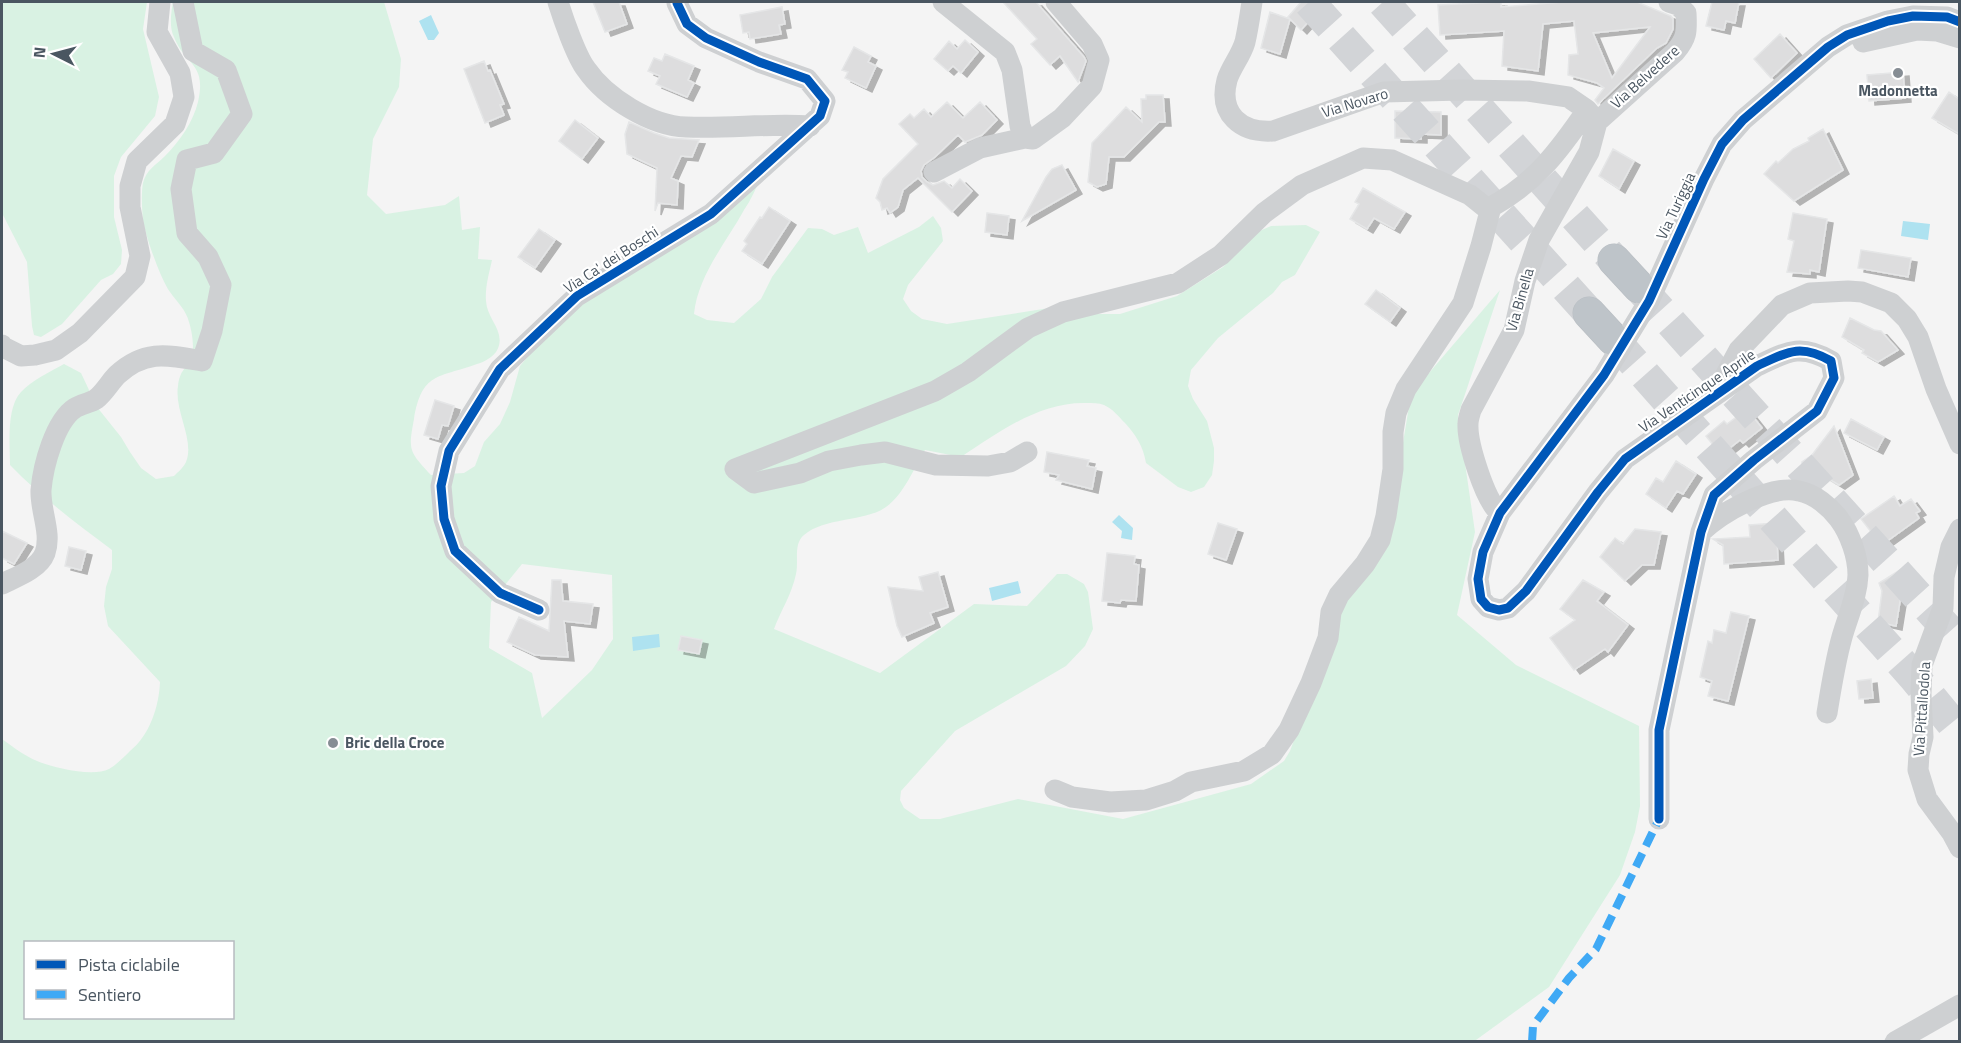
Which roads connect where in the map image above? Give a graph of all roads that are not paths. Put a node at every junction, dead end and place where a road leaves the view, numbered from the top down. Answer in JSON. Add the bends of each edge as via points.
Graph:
{"nodes":[{"id":1,"x":160,"y":2,"type":"edge"},
{"id":2,"x":183,"y":2,"type":"edge"},
{"id":3,"x":558,"y":2,"type":"edge"},
{"id":4,"x":677,"y":2,"type":"edge"},
{"id":5,"x":699,"y":2,"type":"edge"},
{"id":6,"x":944,"y":2,"type":"edge"},
{"id":7,"x":1056,"y":2,"type":"edge"},
{"id":8,"x":1252,"y":2,"type":"edge"},
{"id":9,"x":1669,"y":2,"type":"edge"},
{"id":10,"x":1959,"y":22,"type":"edge"},
{"id":11,"x":1959,"y":39,"type":"edge"},
{"id":12,"x":1798,"y":74,"type":"junction"},
{"id":13,"x":1592,"y":116,"type":"junction"},
{"id":14,"x":810,"y":126,"type":"junction"},
{"id":15,"x":1025,"y":138,"type":"junction"},
{"id":16,"x":934,"y":172,"type":"dead end"},
{"id":17,"x":1491,"y":207,"type":"junction"},
{"id":18,"x":1614,"y":260,"type":"tunnel mouth"},
{"id":19,"x":1639,"y":287,"type":"tunnel mouth"},
{"id":20,"x":1589,"y":313,"type":"tunnel mouth"},
{"id":21,"x":1613,"y":339,"type":"tunnel mouth"},
{"id":22,"x":2,"y":345,"type":"edge"},
{"id":23,"x":1716,"y":395,"type":"junction"},
{"id":24,"x":1959,"y":444,"type":"edge"},
{"id":25,"x":1027,"y":452,"type":"dead end"},
{"id":26,"x":1500,"y":513,"type":"junction"},
{"id":27,"x":1959,"y":529,"type":"edge"},
{"id":28,"x":1701,"y":532,"type":"junction"},
{"id":29,"x":2,"y":584,"type":"edge"},
{"id":30,"x":539,"y":610,"type":"dead end"},
{"id":31,"x":1827,"y":713,"type":"dead end"},
{"id":32,"x":1055,"y":790,"type":"dead end"},
{"id":33,"x":1659,"y":819,"type":"dead end"},
{"id":34,"x":1959,"y":848,"type":"edge"},
{"id":35,"x":1959,"y":1005,"type":"edge"},
{"id":36,"x":1895,"y":1041,"type":"edge"}],
"edges":[{"from":1,"to":22,"type":"street","via":[[157,32],[180,73],[184,97],[175,124],[137,161],[130,186],[140,256],[135,277],[80,333],[56,350],[21,356]]},
{"from":2,"to":29,"type":"street","via":[[193,51],[226,70],[243,114],[214,153],[187,160],[181,189],[187,233],[208,257],[221,285],[212,331],[202,361],[153,355],[134,362],[97,398],[74,409],[58,427],[41,490],[48,539],[44,556],[26,573]]},
{"from":3,"to":14,"type":"street","via":[[585,68],[598,83],[641,115],[686,128],[780,123]]},
{"from":4,"to":5,"type":"street"},
{"from":4,"to":14,"type":"street","name":"Via Ca' dei Boschi","via":[[687,24],[706,38],[807,78],[825,101],[820,116]]},
{"from":6,"to":15,"type":"street","via":[[1005,52]]},
{"from":7,"to":15,"type":"street","via":[[1092,45],[1099,60],[1092,86],[1062,118],[1033,139]]},
{"from":8,"to":13,"type":"street","name":"Via Novaro","via":[[1244,45],[1227,80],[1225,98],[1228,110],[1246,129],[1273,131],[1384,92],[1528,91],[1568,97]]},
{"from":9,"to":13,"type":"street","name":"Via Belvedere","via":[[1686,13],[1685,40]]},
{"from":10,"to":12,"type":"street","name":"Via Turiggia","via":[[1928,16],[1888,21],[1846,35]]},
{"from":11,"to":12,"type":"street","name":"Via Turiggia","via":[[1937,30],[1917,30],[1856,43]]},
{"from":12,"to":26,"type":"street","name":"Via Turiggia","via":[[1743,120],[1722,144],[1649,301],[1604,375]]},
{"from":13,"to":17,"type":"street","via":[[1536,175]]},
{"from":13,"to":26,"type":"street","name":"Via Binella","via":[[1589,152],[1539,240],[1514,330],[1471,410],[1469,438],[1482,483],[1494,509]]},
{"from":14,"to":30,"type":"street","name":"Via Ca' dei Boschi","via":[[711,214],[577,296],[500,369],[449,451],[441,486],[444,519],[455,551],[500,593]]},
{"from":15,"to":16,"type":"street","via":[[980,148]]},
{"from":17,"to":25,"type":"street","via":[[1392,160],[1363,158],[1302,185],[1264,213],[1221,255],[1178,283],[1063,312],[1028,328],[935,391],[735,469],[754,483],[829,461],[885,452],[936,465],[988,466],[1010,462]]},
{"from":17,"to":32,"type":"street","via":[[1463,303],[1406,389],[1396,413],[1393,469],[1380,540],[1339,595],[1311,683],[1289,730],[1272,754],[1244,771],[1191,782],[1146,800],[1110,802]]},
{"from":18,"to":19,"type":"highway"},
{"from":20,"to":21,"type":"highway"},
{"from":23,"to":24,"type":"street","via":[[1739,350],[1782,305],[1810,293],[1862,292],[1891,303],[1907,319],[1918,337]]},
{"from":23,"to":26,"type":"street","name":"Via Venticinque Aprile","via":[[1625,459],[1526,591],[1508,608],[1499,610],[1488,607],[1481,599],[1478,579],[1483,552]]},
{"from":23,"to":28,"type":"street","name":"Via Venticinque Aprile","via":[[1757,366],[1789,351],[1819,354],[1831,362],[1834,378],[1817,411],[1713,495]]},
{"from":27,"to":34,"type":"street","name":"Via Pittallodola","via":[[1944,577],[1942,608],[1922,665],[1923,737],[1918,754],[1918,770],[1927,799]]},
{"from":28,"to":31,"type":"street","via":[[1759,496],[1796,490],[1831,508],[1846,528],[1858,574],[1856,596],[1836,660]]},
{"from":28,"to":33,"type":"street","name":"Via Venticinque Aprile","via":[[1659,730]]},
{"from":35,"to":36,"type":"street"}]}
